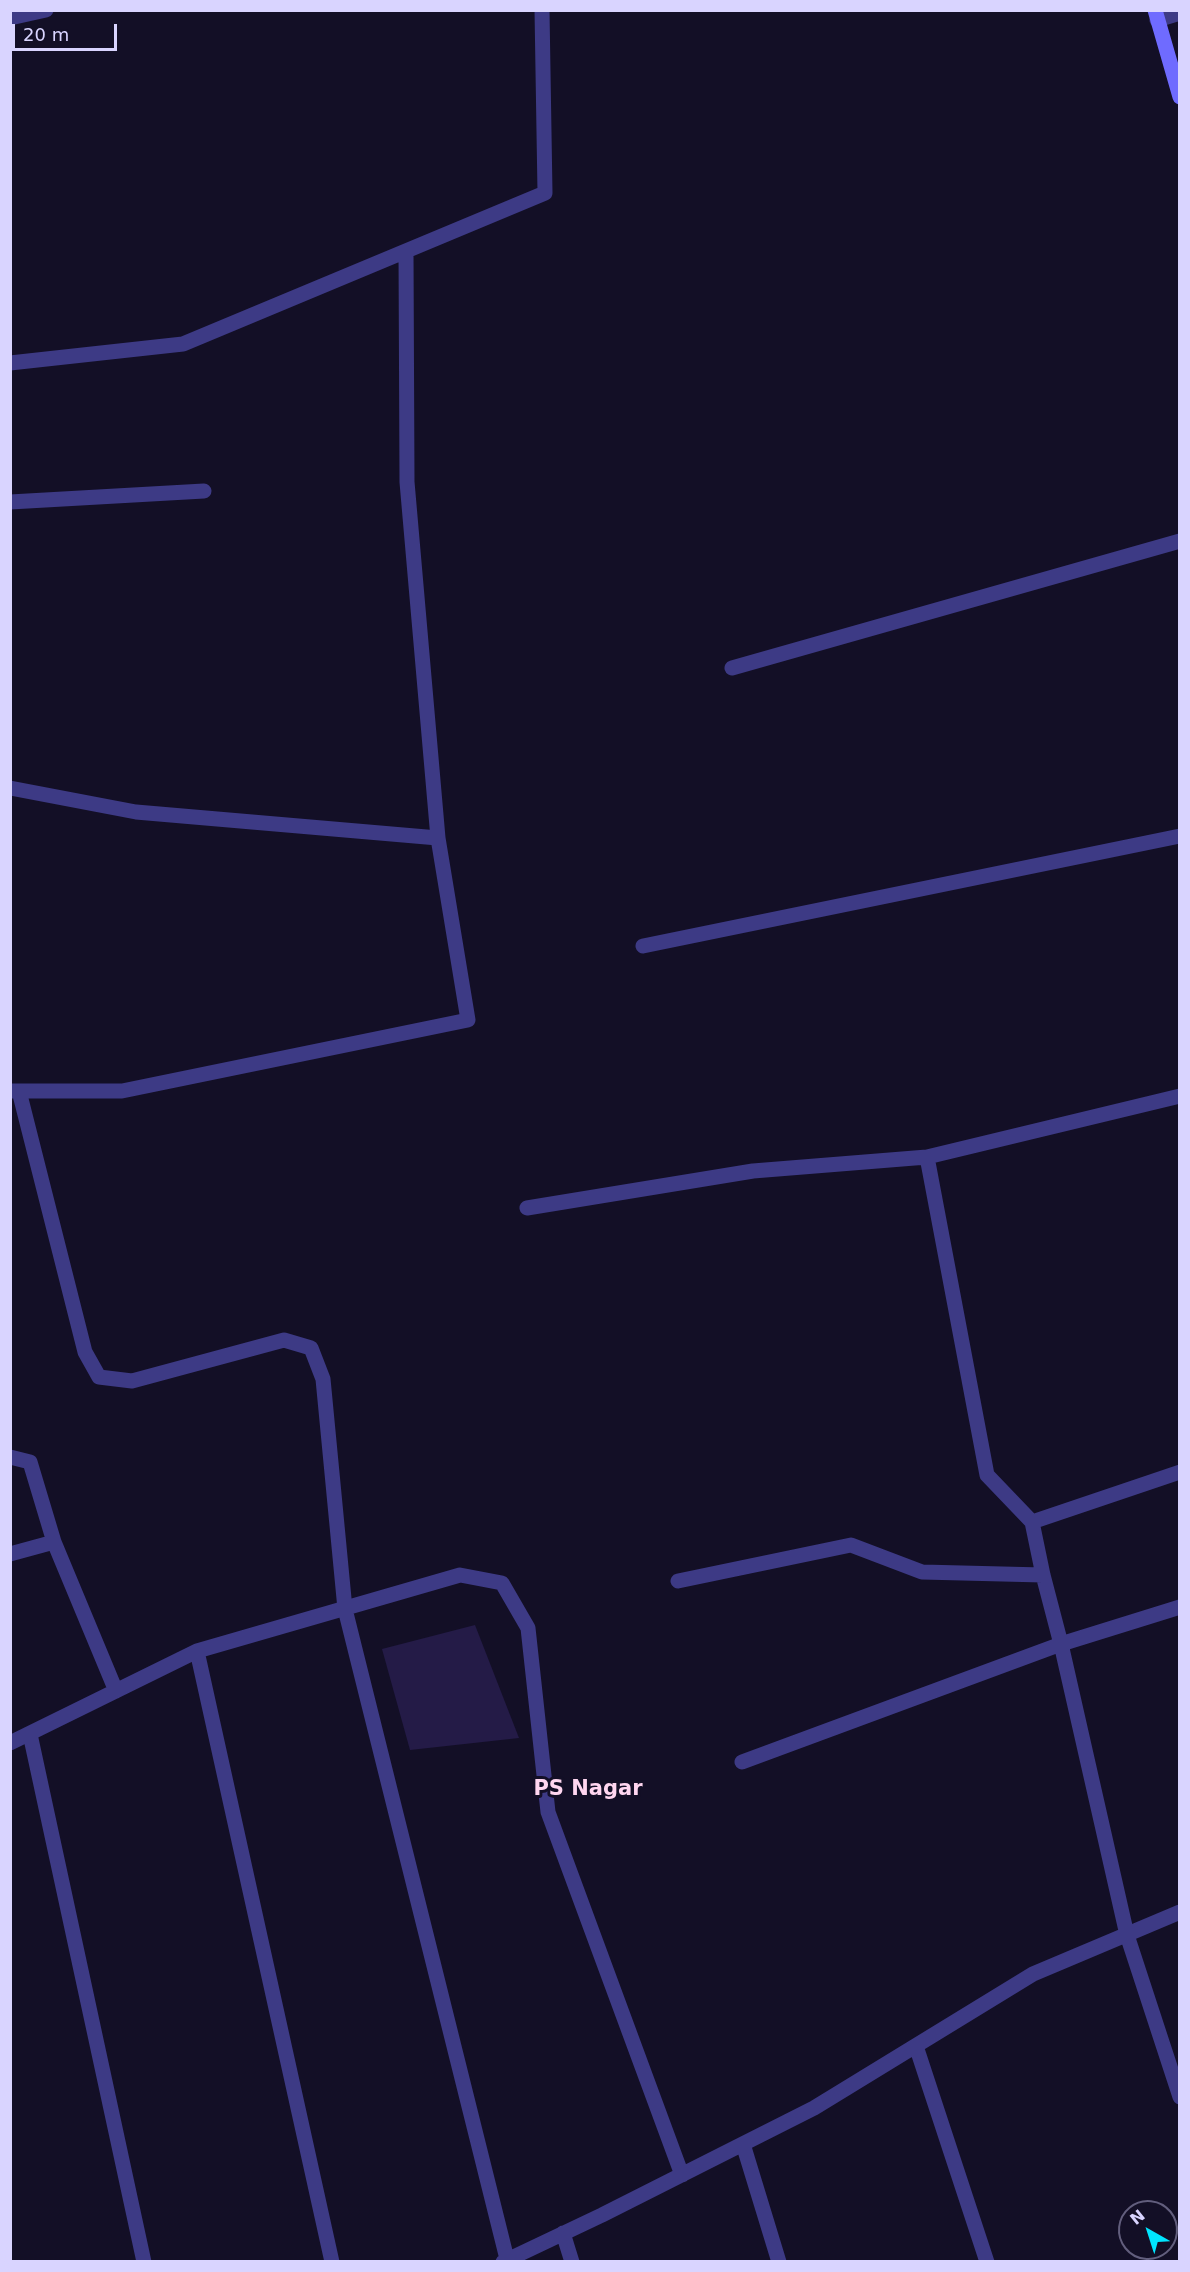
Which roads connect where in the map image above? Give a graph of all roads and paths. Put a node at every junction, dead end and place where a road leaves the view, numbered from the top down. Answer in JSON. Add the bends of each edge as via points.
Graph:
{"nodes":[{"id":1,"x":46,"y":10,"type":"edge"},
{"id":2,"x":542,"y":10,"type":"edge"},
{"id":3,"x":1179,"y":13,"type":"edge"},
{"id":4,"x":1156,"y":15,"type":"edge"},
{"id":5,"x":10,"y":18,"type":"edge"},
{"id":6,"x":1179,"y":97,"type":"edge"},
{"id":7,"x":406,"y":251,"type":"junction"},
{"id":8,"x":10,"y":363,"type":"edge"},
{"id":9,"x":204,"y":491,"type":"dead end"},
{"id":10,"x":10,"y":502,"type":"edge"},
{"id":11,"x":1179,"y":541,"type":"edge"},
{"id":12,"x":732,"y":668,"type":"dead end"},
{"id":13,"x":10,"y":788,"type":"edge"},
{"id":14,"x":1179,"y":837,"type":"edge"},
{"id":15,"x":438,"y":838,"type":"junction"},
{"id":16,"x":643,"y":946,"type":"dead end"},
{"id":17,"x":15,"y":1091,"type":"edge"},
{"id":18,"x":1179,"y":1096,"type":"edge"},
{"id":19,"x":927,"y":1157,"type":"junction"},
{"id":20,"x":527,"y":1208,"type":"dead end"},
{"id":21,"x":10,"y":1457,"type":"edge"},
{"id":22,"x":1179,"y":1472,"type":"edge"},
{"id":23,"x":1032,"y":1522,"type":"junction"},
{"id":24,"x":54,"y":1542,"type":"junction"},
{"id":25,"x":10,"y":1554,"type":"edge"},
{"id":26,"x":1043,"y":1575,"type":"junction"},
{"id":27,"x":678,"y":1581,"type":"dead end"},
{"id":28,"x":1179,"y":1607,"type":"edge"},
{"id":29,"x":345,"y":1608,"type":"junction"},
{"id":30,"x":1062,"y":1644,"type":"junction"},
{"id":31,"x":197,"y":1652,"type":"junction"},
{"id":32,"x":116,"y":1691,"type":"junction"},
{"id":33,"x":30,"y":1734,"type":"junction"},
{"id":34,"x":10,"y":1743,"type":"edge"},
{"id":35,"x":742,"y":1762,"type":"dead end"},
{"id":36,"x":1179,"y":1912,"type":"edge"},
{"id":37,"x":1127,"y":1935,"type":"junction"},
{"id":38,"x":916,"y":2046,"type":"junction"},
{"id":39,"x":1179,"y":2097,"type":"edge"},
{"id":40,"x":743,"y":2144,"type":"junction"},
{"id":41,"x":682,"y":2175,"type":"junction"},
{"id":42,"x":563,"y":2233,"type":"junction"},
{"id":43,"x":505,"y":2260,"type":"edge"},
{"id":44,"x":144,"y":2262,"type":"edge"},
{"id":45,"x":332,"y":2262,"type":"edge"},
{"id":46,"x":572,"y":2262,"type":"edge"},
{"id":47,"x":779,"y":2262,"type":"edge"},
{"id":48,"x":987,"y":2262,"type":"edge"}],
"edges":[{"from":1,"to":5,"type":"street"},
{"from":2,"to":7,"type":"street","via":[[545,193]]},
{"from":3,"to":4,"type":"street"},
{"from":4,"to":6,"type":"main road"},
{"from":7,"to":8,"type":"street","via":[[183,344]]},
{"from":7,"to":15,"type":"street","via":[[407,482]]},
{"from":9,"to":10,"type":"street"},
{"from":11,"to":12,"type":"street"},
{"from":13,"to":15,"type":"street","via":[[136,812]]},
{"from":14,"to":16,"type":"street"},
{"from":15,"to":17,"type":"street","via":[[468,1020],[122,1091]]},
{"from":17,"to":29,"type":"street","via":[[85,1352],[99,1377],[132,1381],[284,1340],[312,1348],[323,1379]]},
{"from":18,"to":19,"type":"street"},
{"from":19,"to":20,"type":"street","via":[[753,1171]]},
{"from":19,"to":23,"type":"street","via":[[987,1474]]},
{"from":21,"to":24,"type":"street","via":[[30,1462]]},
{"from":22,"to":23,"type":"street"},
{"from":23,"to":26,"type":"street"},
{"from":24,"to":25,"type":"street"},
{"from":24,"to":32,"type":"street"},
{"from":26,"to":27,"type":"street","via":[[922,1572],[851,1545]]},
{"from":26,"to":30,"type":"street"},
{"from":28,"to":30,"type":"street"},
{"from":29,"to":31,"type":"street"},
{"from":29,"to":41,"type":"street","via":[[460,1575],[502,1583],[528,1628],[548,1812]]},
{"from":29,"to":43,"type":"street"},
{"from":30,"to":35,"type":"street"},
{"from":30,"to":37,"type":"street"},
{"from":31,"to":32,"type":"street"},
{"from":31,"to":45,"type":"street"},
{"from":32,"to":33,"type":"street"},
{"from":33,"to":34,"type":"street"},
{"from":33,"to":44,"type":"street"},
{"from":36,"to":37,"type":"street"},
{"from":37,"to":38,"type":"street","via":[[1033,1974]]},
{"from":37,"to":39,"type":"street"},
{"from":38,"to":40,"type":"street","via":[[814,2108]]},
{"from":38,"to":48,"type":"street"},
{"from":40,"to":41,"type":"street"},
{"from":40,"to":47,"type":"street"},
{"from":41,"to":42,"type":"street"},
{"from":42,"to":43,"type":"street"},
{"from":42,"to":46,"type":"street"}]}
